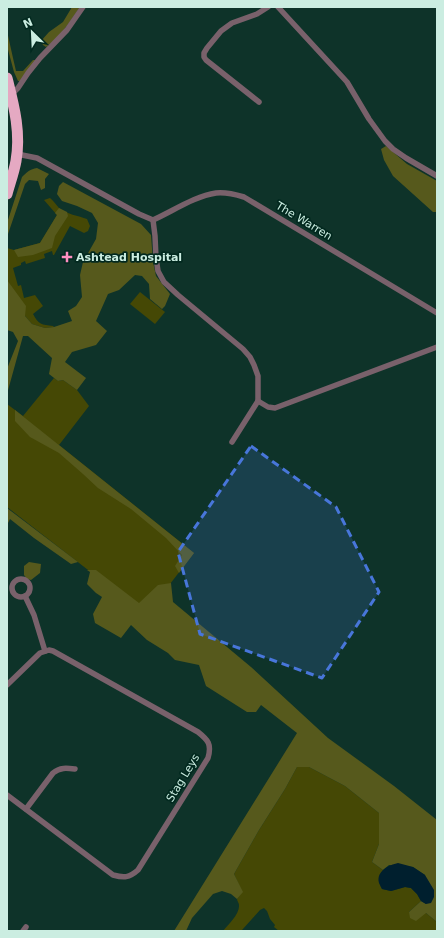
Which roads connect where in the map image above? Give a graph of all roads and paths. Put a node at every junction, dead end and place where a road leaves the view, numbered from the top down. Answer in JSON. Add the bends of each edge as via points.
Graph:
{"nodes":[{"id":1,"x":83,"y":7,"type":"edge"},
{"id":2,"x":268,"y":7,"type":"edge"},
{"id":3,"x":278,"y":7,"type":"edge"},
{"id":4,"x":7,"y":78,"type":"edge"},
{"id":5,"x":10,"y":92,"type":"junction"},
{"id":6,"x":259,"y":102,"type":"dead end"},
{"id":7,"x":17,"y":154,"type":"junction"},
{"id":8,"x":437,"y":176,"type":"edge"},
{"id":9,"x":8,"y":189,"type":"edge"},
{"id":10,"x":153,"y":220,"type":"junction"},
{"id":11,"x":437,"y":313,"type":"edge"},
{"id":12,"x":437,"y":347,"type":"edge"},
{"id":13,"x":258,"y":402,"type":"junction"},
{"id":14,"x":232,"y":442,"type":"dead end"},
{"id":15,"x":25,"y":596,"type":"dead end"},
{"id":16,"x":44,"y":651,"type":"junction"},
{"id":17,"x":7,"y":685,"type":"edge"},
{"id":18,"x":75,"y":769,"type":"dead end"},
{"id":19,"x":7,"y":795,"type":"edge"},
{"id":20,"x":26,"y":809,"type":"junction"}],
"edges":[{"from":1,"to":5,"type":"street","via":[[18,88]]},
{"from":2,"to":6,"type":"street","via":[[221,31],[204,53],[206,60]]},
{"from":3,"to":8,"type":"street","via":[[347,82],[385,141],[406,158]]},
{"from":4,"to":5,"type":"highway"},
{"from":5,"to":7,"type":"highway","via":[[17,119]]},
{"from":7,"to":9,"type":"highway"},
{"from":7,"to":10,"type":"street","via":[[37,158]]},
{"from":10,"to":11,"type":"street","name":"The Warren","via":[[199,198],[216,193],[244,196]]},
{"from":10,"to":13,"type":"street","via":[[158,271],[164,282],[250,357],[258,376]]},
{"from":12,"to":13,"type":"street","via":[[275,408]]},
{"from":13,"to":14,"type":"street"},
{"from":15,"to":16,"type":"street","via":[[34,615]]},
{"from":16,"to":17,"type":"street"},
{"from":16,"to":20,"type":"street","name":"Stag Leys","via":[[56,652],[198,732],[207,740],[210,751],[138,870],[128,877],[113,875]]},
{"from":18,"to":20,"type":"street","via":[[57,769]]},
{"from":19,"to":20,"type":"street","name":"Stag Leys"}]}
